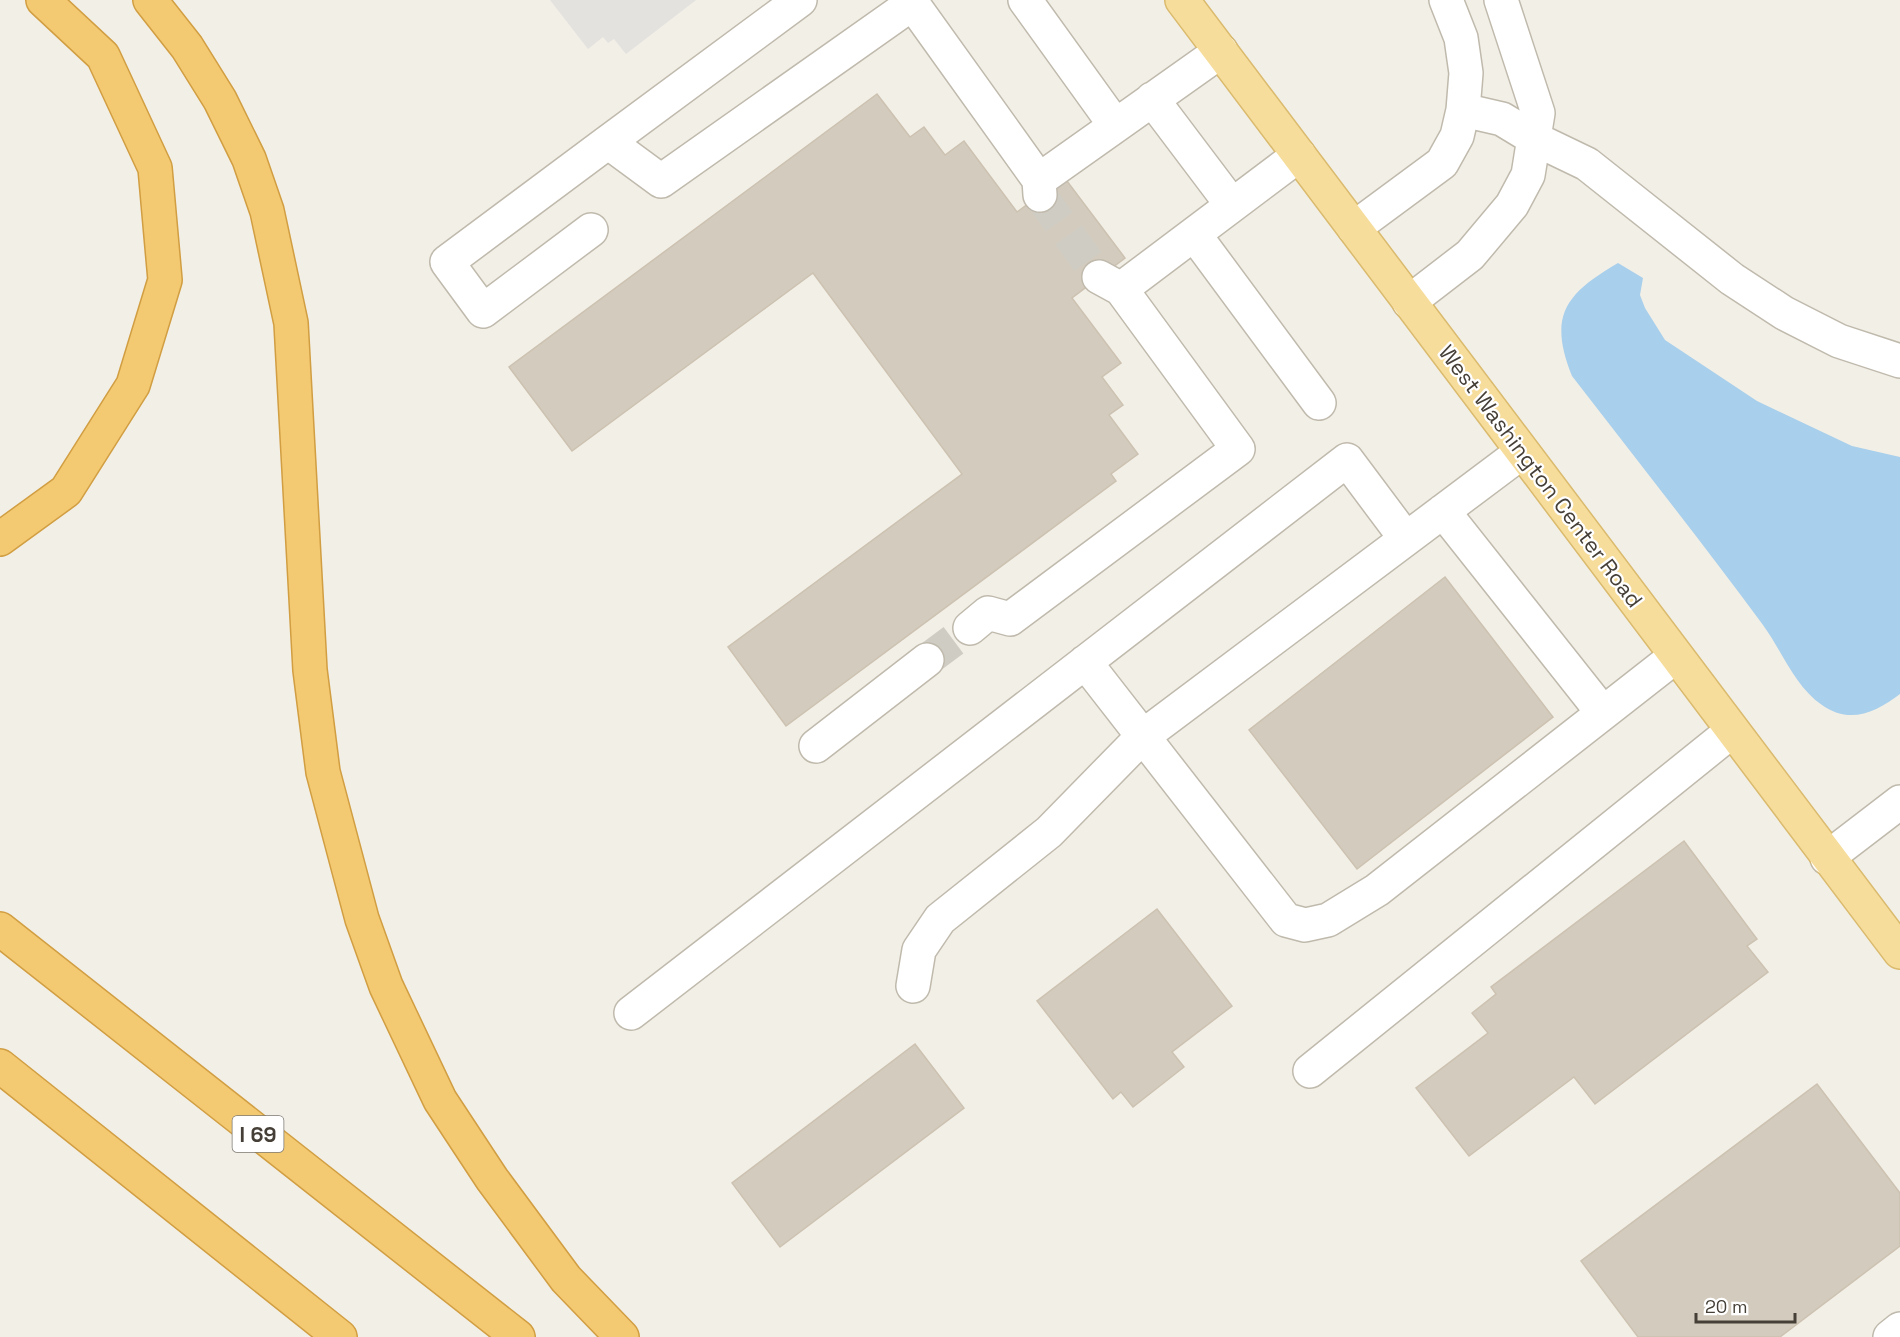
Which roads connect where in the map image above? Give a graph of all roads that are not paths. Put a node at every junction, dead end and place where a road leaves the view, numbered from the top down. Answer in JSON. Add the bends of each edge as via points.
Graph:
{"nodes":[{"id":1,"x":43,"y":0,"type":"edge"},
{"id":2,"x":150,"y":0,"type":"edge"},
{"id":3,"x":800,"y":0,"type":"edge"},
{"id":4,"x":1025,"y":0,"type":"edge"},
{"id":5,"x":1182,"y":0,"type":"edge"},
{"id":6,"x":1446,"y":0,"type":"edge"},
{"id":7,"x":1502,"y":0,"type":"edge"},
{"id":8,"x":911,"y":2,"type":"edge"},
{"id":9,"x":1221,"y":51,"type":"junction"},
{"id":10,"x":1152,"y":99,"type":"junction"},
{"id":11,"x":1463,"y":110,"type":"junction"},
{"id":12,"x":1115,"y":126,"type":"junction"},
{"id":13,"x":1535,"y":140,"type":"junction"},
{"id":14,"x":608,"y":142,"type":"junction"},
{"id":15,"x":1299,"y":155,"type":"junction"},
{"id":16,"x":1232,"y":205,"type":"junction"},
{"id":17,"x":1354,"y":228,"type":"junction"},
{"id":18,"x":591,"y":230,"type":"dead end"},
{"id":19,"x":1194,"y":234,"type":"junction"},
{"id":20,"x":1409,"y":302,"type":"junction"},
{"id":21,"x":1900,"y":361,"type":"edge"},
{"id":22,"x":1319,"y":403,"type":"dead end"},
{"id":23,"x":1522,"y":452,"type":"junction"},
{"id":24,"x":1443,"y":511,"type":"junction"},
{"id":25,"x":0,"y":539,"type":"edge"},
{"id":26,"x":1406,"y":539,"type":"junction"},
{"id":27,"x":970,"y":627,"type":"tunnel mouth"},
{"id":28,"x":1676,"y":656,"type":"junction"},
{"id":29,"x":927,"y":660,"type":"tunnel mouth"},
{"id":30,"x":1085,"y":662,"type":"junction"},
{"id":31,"x":1603,"y":713,"type":"junction"},
{"id":32,"x":1732,"y":731,"type":"junction"},
{"id":33,"x":1142,"y":736,"type":"junction"},
{"id":34,"x":816,"y":746,"type":"dead end"},
{"id":35,"x":1900,"y":802,"type":"edge"},
{"id":36,"x":1827,"y":858,"type":"junction"},
{"id":37,"x":0,"y":929,"type":"edge"},
{"id":38,"x":1900,"y":952,"type":"edge"},
{"id":39,"x":913,"y":986,"type":"dead end"},
{"id":40,"x":630,"y":1013,"type":"dead end"},
{"id":41,"x":0,"y":1066,"type":"edge"},
{"id":42,"x":1310,"y":1071,"type":"dead end"},
{"id":43,"x":1900,"y":1329,"type":"edge"},
{"id":44,"x":340,"y":1337,"type":"edge"},
{"id":45,"x":518,"y":1337,"type":"edge"},
{"id":46,"x":622,"y":1337,"type":"edge"},
{"id":47,"x":1890,"y":1337,"type":"edge"}],
"edges":[{"from":1,"to":25,"type":"highway","via":[[103,56],[155,168],[165,280],[134,385],[66,491]]},
{"from":2,"to":46,"type":"highway","via":[[187,47],[220,100],[249,159],[267,211],[291,323],[310,670],[323,772],[362,919],[386,986],[440,1100],[566,1279]]},
{"from":3,"to":14,"type":"street"},
{"from":4,"to":12,"type":"street"},
{"from":5,"to":9,"type":"main road","name":"West Washington Center Road"},
{"from":6,"to":11,"type":"street","via":[[1461,38],[1466,73]]},
{"from":7,"to":13,"type":"street","via":[[1538,113]]},
{"from":8,"to":12,"type":"street","via":[[1039,188]]},
{"from":8,"to":14,"type":"street","via":[[661,181]]},
{"from":9,"to":10,"type":"street"},
{"from":9,"to":15,"type":"main road","name":"West Washington Center Road"},
{"from":10,"to":12,"type":"street"},
{"from":10,"to":16,"type":"street"},
{"from":11,"to":13,"type":"street","via":[[1502,119]]},
{"from":11,"to":17,"type":"street","via":[[1457,136],[1442,163]]},
{"from":13,"to":20,"type":"street","via":[[1528,175],[1512,205],[1470,255]]},
{"from":13,"to":21,"type":"street","via":[[1587,164],[1732,279],[1784,313],[1839,342]]},
{"from":14,"to":18,"type":"street","via":[[447,262],[483,311]]},
{"from":15,"to":16,"type":"street"},
{"from":15,"to":17,"type":"main road","name":"West Washington Center Road"},
{"from":16,"to":19,"type":"street"},
{"from":17,"to":20,"type":"main road","name":"West Washington Center Road"},
{"from":19,"to":22,"type":"street"},
{"from":19,"to":27,"type":"street","via":[[1110,283],[1238,449],[1010,619],[988,613]]},
{"from":20,"to":23,"type":"main road","name":"West Washington Center Road"},
{"from":23,"to":24,"type":"street"},
{"from":23,"to":28,"type":"main road","name":"West Washington Center Road"},
{"from":24,"to":26,"type":"street"},
{"from":24,"to":31,"type":"street"},
{"from":26,"to":30,"type":"street","via":[[1347,460]]},
{"from":26,"to":33,"type":"street"},
{"from":28,"to":31,"type":"street"},
{"from":28,"to":32,"type":"main road","name":"West Washington Center Road"},
{"from":29,"to":34,"type":"street"},
{"from":30,"to":33,"type":"street"},
{"from":30,"to":40,"type":"street"},
{"from":31,"to":33,"type":"street","via":[[1377,890],[1328,920],[1305,925],[1286,920]]},
{"from":32,"to":36,"type":"main road","name":"West Washington Center Road"},
{"from":32,"to":42,"type":"street"},
{"from":33,"to":39,"type":"street","via":[[1049,832],[940,919],[920,950]]},
{"from":35,"to":36,"type":"street"},
{"from":36,"to":38,"type":"main road","name":"West Washington Center Road"},
{"from":37,"to":45,"type":"highway","number":"I 69"},
{"from":41,"to":44,"type":"highway"},
{"from":43,"to":47,"type":"street"}]}
